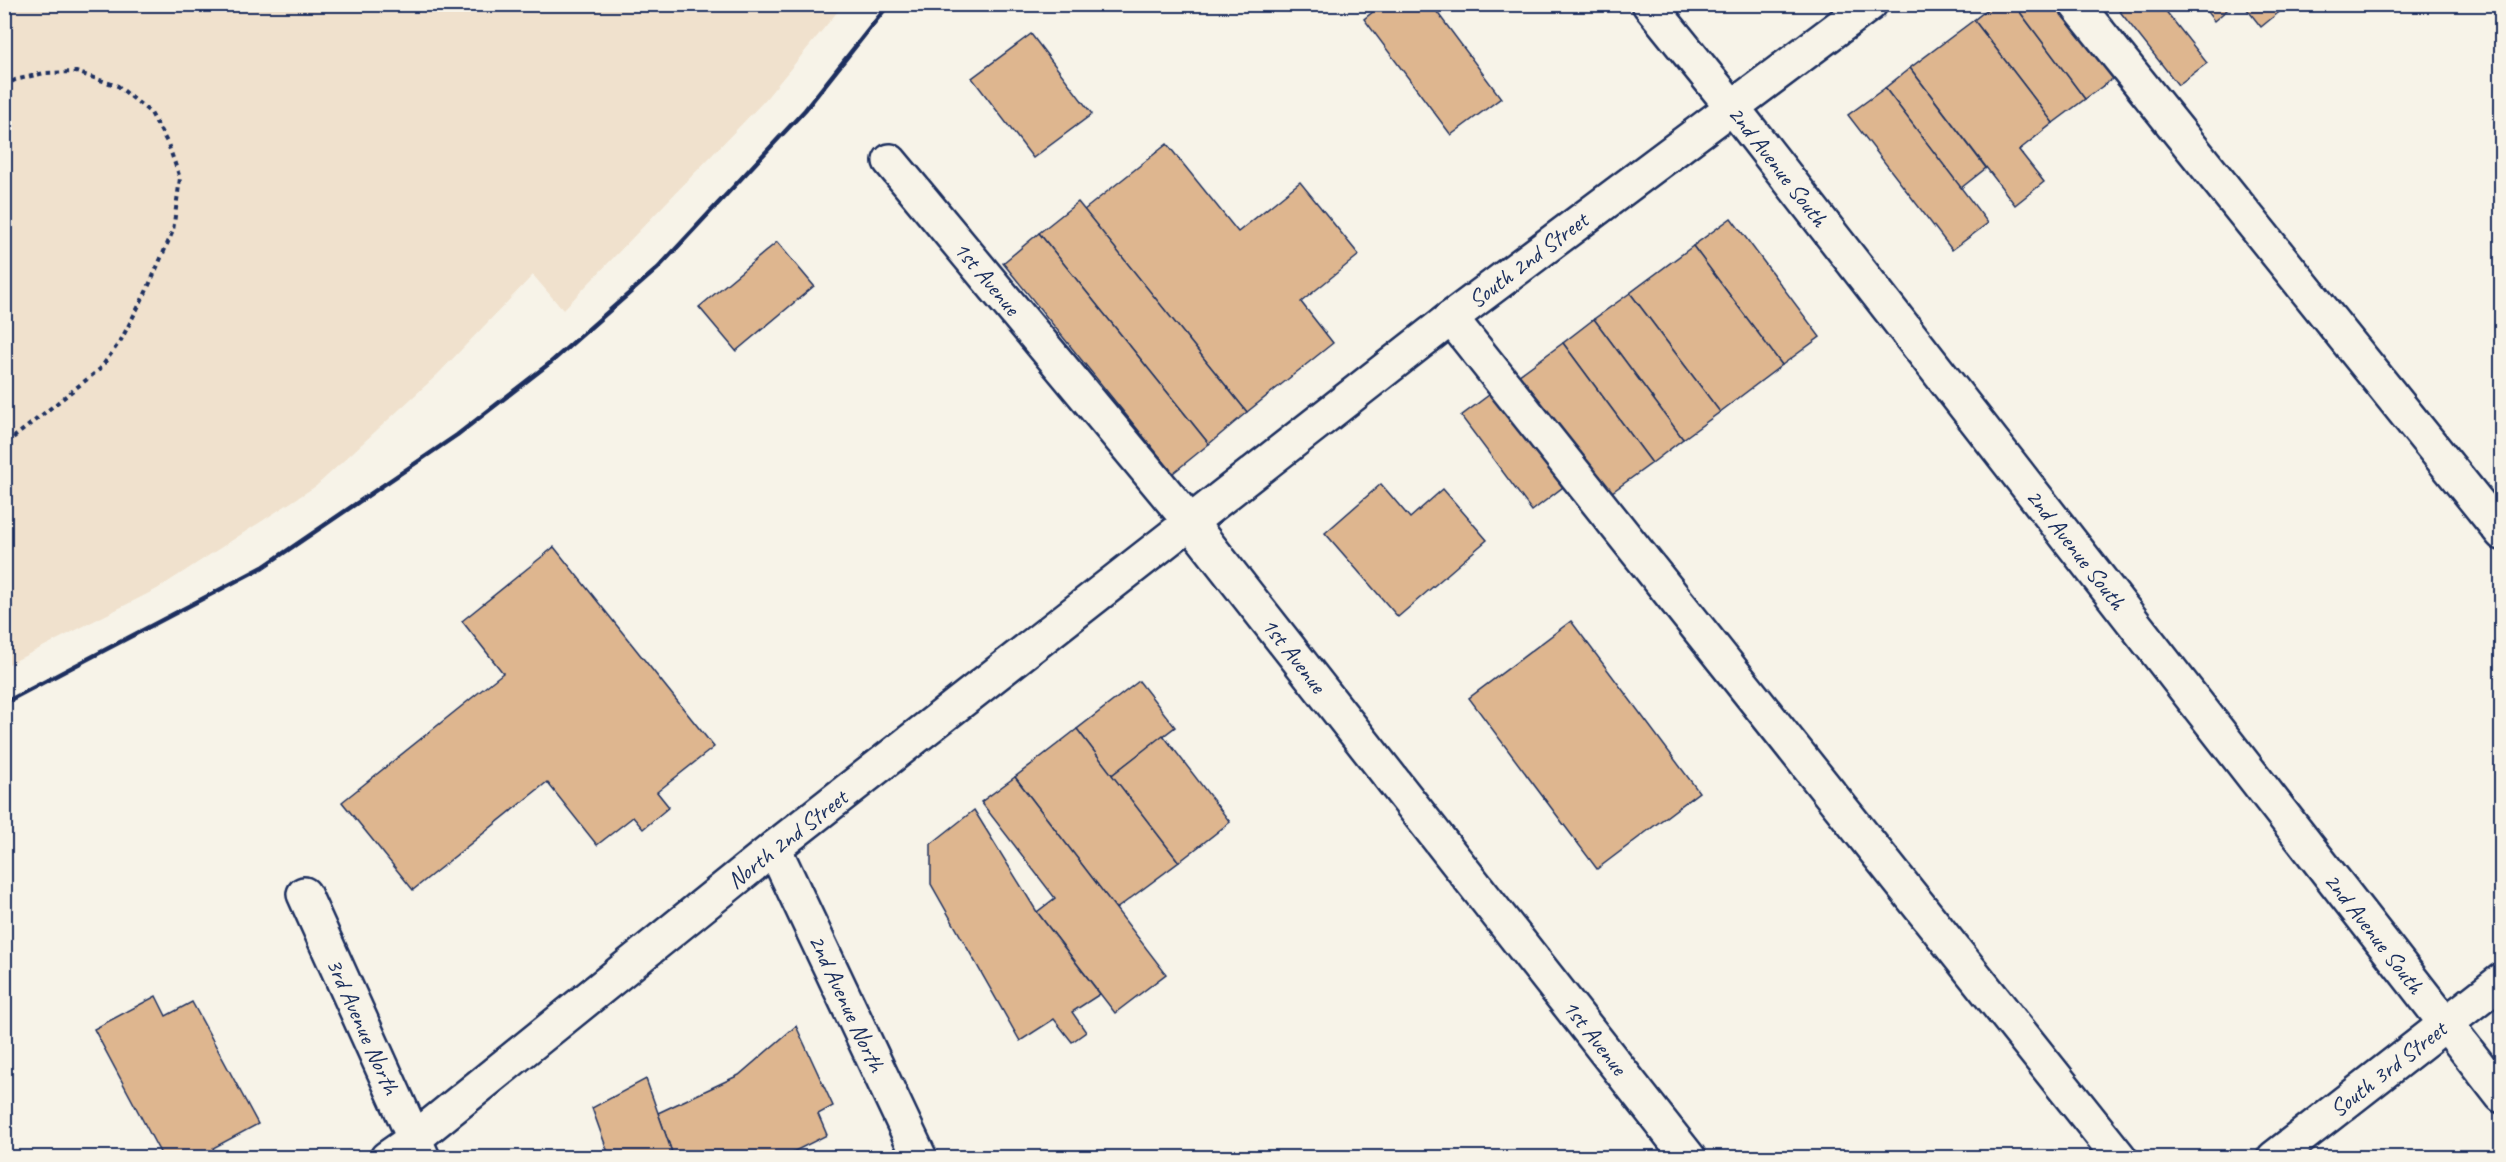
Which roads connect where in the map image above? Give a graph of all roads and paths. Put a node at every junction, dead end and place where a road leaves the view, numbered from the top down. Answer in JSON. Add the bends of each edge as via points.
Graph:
{"nodes":[{"id":1,"x":1649,"y":4,"type":"edge"},
{"id":2,"x":1870,"y":4,"type":"edge"},
{"id":3,"x":2076,"y":4,"type":"edge"},
{"id":4,"x":4,"y":86,"type":"edge"},
{"id":5,"x":1733,"y":108,"type":"junction"},
{"id":6,"x":890,"y":161,"type":"dead end"},
{"id":7,"x":1451,"y":318,"type":"junction"},
{"id":8,"x":4,"y":445,"type":"edge"},
{"id":9,"x":1190,"y":522,"type":"junction"},
{"id":10,"x":2502,"y":533,"type":"edge"},
{"id":11,"x":774,"y":848,"type":"junction"},
{"id":12,"x":303,"y":894,"type":"dead end"},
{"id":13,"x":2502,"y":980,"type":"edge"},
{"id":14,"x":2445,"y":1024,"type":"junction"},
{"id":15,"x":2502,"y":1096,"type":"edge"},
{"id":16,"x":419,"y":1148,"type":"edge"},
{"id":17,"x":387,"y":1158,"type":"edge"},
{"id":18,"x":920,"y":1158,"type":"edge"},
{"id":19,"x":1689,"y":1158,"type":"edge"},
{"id":20,"x":2120,"y":1158,"type":"edge"},
{"id":21,"x":2274,"y":1158,"type":"edge"}],
"edges":[{"from":1,"to":5,"type":"street","name":"2nd Avenue South"},
{"from":2,"to":5,"type":"street","name":"South 2nd Street"},
{"from":3,"to":10,"type":"street"},
{"from":4,"to":8,"type":"path","via":[[44,73],[76,72],[118,86],[151,113],[180,178],[173,231],[121,340],[100,369]]},
{"from":5,"to":7,"type":"street","name":"South 2nd Street"},
{"from":5,"to":14,"type":"street","name":"2nd Avenue South"},
{"from":6,"to":9,"type":"street","name":"1st Avenue"},
{"from":7,"to":9,"type":"street","name":"South 2nd Street"},
{"from":7,"to":20,"type":"street"},
{"from":9,"to":11,"type":"street","name":"North 2nd Street"},
{"from":9,"to":19,"type":"street","name":"1st Avenue"},
{"from":11,"to":16,"type":"street","name":"North 2nd Street"},
{"from":11,"to":18,"type":"street","name":"2nd Avenue North"},
{"from":12,"to":16,"type":"street","name":"3rd Avenue North"},
{"from":13,"to":14,"type":"street","name":"South 3rd Street"},
{"from":14,"to":15,"type":"street","name":"2nd Avenue South"},
{"from":14,"to":21,"type":"street","name":"South 3rd Street"},
{"from":16,"to":17,"type":"street","name":"North 2nd Street"}]}
